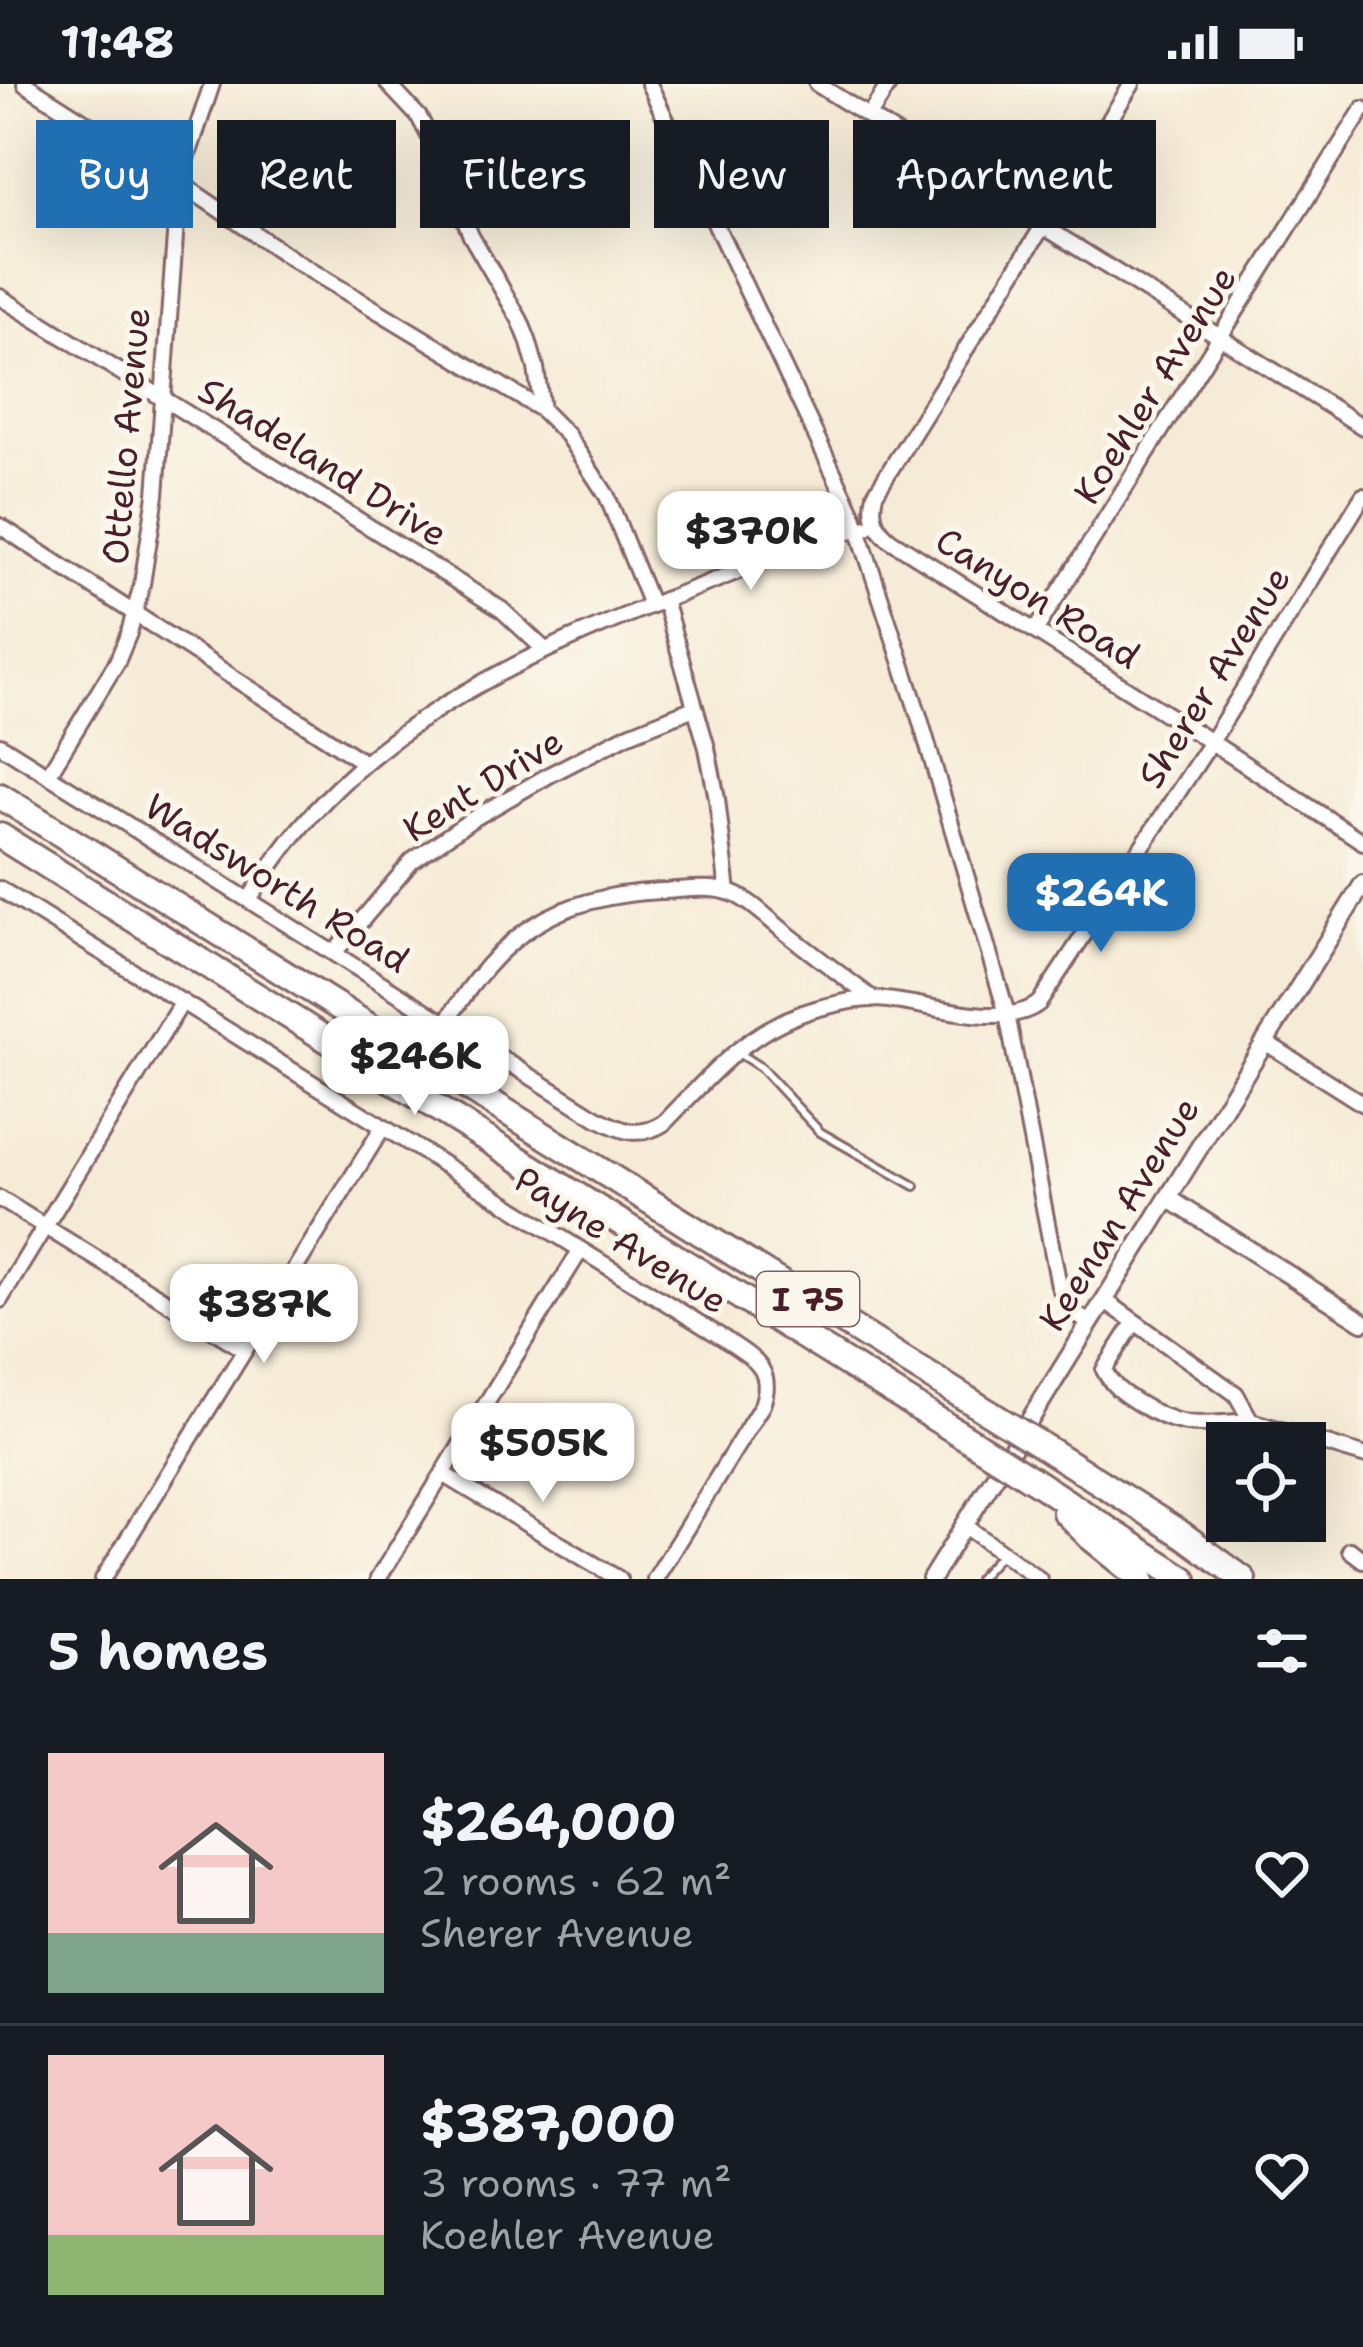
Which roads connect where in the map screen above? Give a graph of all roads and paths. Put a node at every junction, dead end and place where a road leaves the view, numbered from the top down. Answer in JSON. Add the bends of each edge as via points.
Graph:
{"nodes":[{"id":1,"x":25,"y":84,"type":"edge"},
{"id":2,"x":212,"y":84,"type":"edge"},
{"id":3,"x":388,"y":84,"type":"edge"},
{"id":4,"x":649,"y":84,"type":"edge"},
{"id":5,"x":817,"y":84,"type":"edge"},
{"id":6,"x":889,"y":84,"type":"edge"},
{"id":7,"x":1132,"y":84,"type":"edge"},
{"id":8,"x":1363,"y":110,"type":"edge"},
{"id":9,"x":869,"y":116,"type":"junction"},
{"id":10,"x":82,"y":120,"type":"edge"},
{"id":11,"x":875,"y":120,"type":"edge"},
{"id":12,"x":1109,"y":120,"type":"edge"},
{"id":13,"x":193,"y":140,"type":"edge"},
{"id":14,"x":193,"y":192,"type":"edge"},
{"id":15,"x":175,"y":228,"type":"edge"},
{"id":16,"x":1040,"y":228,"type":"edge"},
{"id":17,"x":1048,"y":228,"type":"edge"},
{"id":18,"x":0,"y":297,"type":"edge"},
{"id":19,"x":1221,"y":337,"type":"junction"},
{"id":20,"x":164,"y":399,"type":"junction"},
{"id":21,"x":542,"y":410,"type":"junction"},
{"id":22,"x":1363,"y":427,"type":"edge"},
{"id":23,"x":874,"y":494,"type":"junction"},
{"id":24,"x":1363,"y":496,"type":"edge"},
{"id":25,"x":874,"y":519,"type":"junction"},
{"id":26,"x":856,"y":522,"type":"junction"},
{"id":27,"x":0,"y":526,"type":"edge"},
{"id":28,"x":657,"y":603,"type":"junction"},
{"id":29,"x":135,"y":614,"type":"junction"},
{"id":30,"x":1035,"y":631,"type":"junction"},
{"id":31,"x":545,"y":650,"type":"junction"},
{"id":32,"x":694,"y":708,"type":"junction"},
{"id":33,"x":1211,"y":742,"type":"junction"},
{"id":34,"x":0,"y":745,"type":"edge"},
{"id":35,"x":363,"y":762,"type":"junction"},
{"id":36,"x":48,"y":776,"type":"junction"},
{"id":37,"x":0,"y":796,"type":"edge"},
{"id":38,"x":0,"y":836,"type":"edge"},
{"id":39,"x":1363,"y":842,"type":"edge"},
{"id":40,"x":1362,"y":886,"type":"edge"},
{"id":41,"x":0,"y":889,"type":"edge"},
{"id":42,"x":728,"y":892,"type":"junction"},
{"id":43,"x":249,"y":900,"type":"junction"},
{"id":44,"x":334,"y":953,"type":"junction"},
{"id":45,"x":873,"y":999,"type":"junction"},
{"id":46,"x":182,"y":1002,"type":"junction"},
{"id":47,"x":1006,"y":1014,"type":"junction"},
{"id":48,"x":446,"y":1023,"type":"junction"},
{"id":49,"x":1265,"y":1042,"type":"junction"},
{"id":50,"x":735,"y":1051,"type":"junction"},
{"id":51,"x":1363,"y":1104,"type":"edge"},
{"id":52,"x":383,"y":1127,"type":"junction"},
{"id":53,"x":915,"y":1186,"type":"dead end"},
{"id":54,"x":1168,"y":1198,"type":"junction"},
{"id":55,"x":0,"y":1199,"type":"edge"},
{"id":56,"x":46,"y":1226,"type":"junction"},
{"id":57,"x":580,"y":1251,"type":"junction"},
{"id":58,"x":0,"y":1300,"type":"edge"},
{"id":59,"x":1104,"y":1300,"type":"junction"},
{"id":60,"x":1363,"y":1322,"type":"edge"},
{"id":61,"x":1134,"y":1323,"type":"junction"},
{"id":62,"x":1089,"y":1324,"type":"junction"},
{"id":63,"x":244,"y":1350,"type":"junction"},
{"id":64,"x":1251,"y":1421,"type":"junction"},
{"id":65,"x":1363,"y":1455,"type":"edge"},
{"id":66,"x":442,"y":1474,"type":"junction"},
{"id":67,"x":1033,"y":1480,"type":"junction"},
{"id":68,"x":964,"y":1525,"type":"junction"},
{"id":69,"x":1350,"y":1550,"type":"dead end"},
{"id":70,"x":1003,"y":1553,"type":"junction"},
{"id":71,"x":1363,"y":1561,"type":"edge"},
{"id":72,"x":103,"y":1579,"type":"edge"},
{"id":73,"x":378,"y":1579,"type":"edge"},
{"id":74,"x":619,"y":1579,"type":"edge"},
{"id":75,"x":655,"y":1579,"type":"edge"},
{"id":76,"x":931,"y":1579,"type":"edge"},
{"id":77,"x":978,"y":1579,"type":"edge"},
{"id":78,"x":1039,"y":1579,"type":"edge"},
{"id":79,"x":1142,"y":1579,"type":"edge"},
{"id":80,"x":1184,"y":1579,"type":"edge"},
{"id":81,"x":1243,"y":1579,"type":"edge"}],
"edges":[{"from":1,"to":10,"type":"street"},
{"from":2,"to":13,"type":"street","name":"Ottello Avenue"},
{"from":3,"to":21,"type":"street","via":[[419,117],[471,236],[520,320]]},
{"from":4,"to":26,"type":"street"},
{"from":5,"to":9,"type":"street"},
{"from":6,"to":9,"type":"street"},
{"from":7,"to":12,"type":"street"},
{"from":8,"to":19,"type":"street","name":"Koehler Avenue"},
{"from":9,"to":11,"type":"street"},
{"from":14,"to":21,"type":"street"},
{"from":15,"to":20,"type":"street","name":"Ottello Avenue"},
{"from":16,"to":23,"type":"street"},
{"from":17,"to":19,"type":"street"},
{"from":18,"to":20,"type":"street","name":"Shadeland Drive"},
{"from":19,"to":22,"type":"street"},
{"from":19,"to":30,"type":"street","name":"Koehler Avenue"},
{"from":20,"to":29,"type":"street","name":"Ottello Avenue"},
{"from":20,"to":31,"type":"street","name":"Shadeland Drive","via":[[502,610]]},
{"from":21,"to":28,"type":"street","via":[[607,496]]},
{"from":23,"to":25,"type":"street"},
{"from":23,"to":26,"type":"street"},
{"from":24,"to":33,"type":"street","name":"Sherer Avenue"},
{"from":25,"to":26,"type":"street"},
{"from":25,"to":30,"type":"street","name":"Canyon Road","via":[[892,541]]},
{"from":26,"to":28,"type":"street"},
{"from":26,"to":47,"type":"street"},
{"from":27,"to":29,"type":"street"},
{"from":28,"to":31,"type":"street"},
{"from":28,"to":32,"type":"street"},
{"from":29,"to":35,"type":"street"},
{"from":29,"to":36,"type":"street","name":"Ottello Avenue","via":[[117,662]]},
{"from":30,"to":33,"type":"street","name":"Canyon Road"},
{"from":31,"to":35,"type":"street","via":[[451,700]]},
{"from":32,"to":42,"type":"street","via":[[717,799]]},
{"from":32,"to":44,"type":"street","name":"Kent Drive","via":[[551,774],[412,860]]},
{"from":33,"to":39,"type":"street","name":"Canyon Road"},
{"from":33,"to":47,"type":"street","name":"Sherer Avenue","via":[[1039,1003]]},
{"from":34,"to":36,"type":"street","name":"Wadsworth Road"},
{"from":35,"to":43,"type":"street","via":[[292,835]]},
{"from":36,"to":43,"type":"street","name":"Wadsworth Road"},
{"from":37,"to":81,"type":"highway","number":"I 75","bridge":true},
{"from":38,"to":67,"type":"highway","number":"I 75","bridge":true},
{"from":40,"to":49,"type":"street","name":"Keenan Avenue"},
{"from":41,"to":46,"type":"street","name":"Payne Avenue"},
{"from":42,"to":45,"type":"street"},
{"from":42,"to":48,"type":"street","via":[[620,894],[566,909],[500,952]]},
{"from":43,"to":44,"type":"street","name":"Wadsworth Road"},
{"from":44,"to":48,"type":"street","name":"Wadsworth Road"},
{"from":45,"to":47,"type":"street"},
{"from":45,"to":50,"type":"street","via":[[797,1015]]},
{"from":46,"to":52,"type":"street","name":"Payne Avenue"},
{"from":46,"to":56,"type":"street"},
{"from":47,"to":62,"type":"street","via":[[1059,1286]]},
{"from":48,"to":50,"type":"street","name":"Wadsworth Road","via":[[627,1132],[664,1124]]},
{"from":49,"to":51,"type":"street"},
{"from":49,"to":54,"type":"street","name":"Keenan Avenue"},
{"from":50,"to":53,"type":"lane","via":[[820,1132]]},
{"from":52,"to":57,"type":"street","name":"Payne Avenue"},
{"from":52,"to":63,"type":"street"},
{"from":54,"to":59,"type":"street","name":"Keenan Avenue"},
{"from":54,"to":60,"type":"street"},
{"from":55,"to":56,"type":"street"},
{"from":56,"to":58,"type":"street"},
{"from":56,"to":63,"type":"street"},
{"from":57,"to":66,"type":"street"},
{"from":57,"to":75,"type":"street","name":"Payne Avenue","via":[[763,1370],[762,1405]]},
{"from":59,"to":61,"type":"street"},
{"from":59,"to":62,"type":"street","name":"Keenan Avenue"},
{"from":61,"to":64,"type":"street","via":[[1236,1394]]},
{"from":61,"to":64,"type":"street","via":[[1104,1370],[1114,1389],[1188,1425]]},
{"from":62,"to":68,"type":"street","name":"Keenan Avenue"},
{"from":63,"to":72,"type":"street"},
{"from":64,"to":65,"type":"street"},
{"from":66,"to":73,"type":"street"},
{"from":66,"to":74,"type":"street"},
{"from":67,"to":79,"type":"highway"},
{"from":67,"to":80,"type":"highway","number":"I 75"},
{"from":68,"to":70,"type":"street"},
{"from":68,"to":76,"type":"street","name":"Keenan Avenue"},
{"from":69,"to":71,"type":"street"},
{"from":70,"to":77,"type":"lane"},
{"from":70,"to":78,"type":"street"}]}
